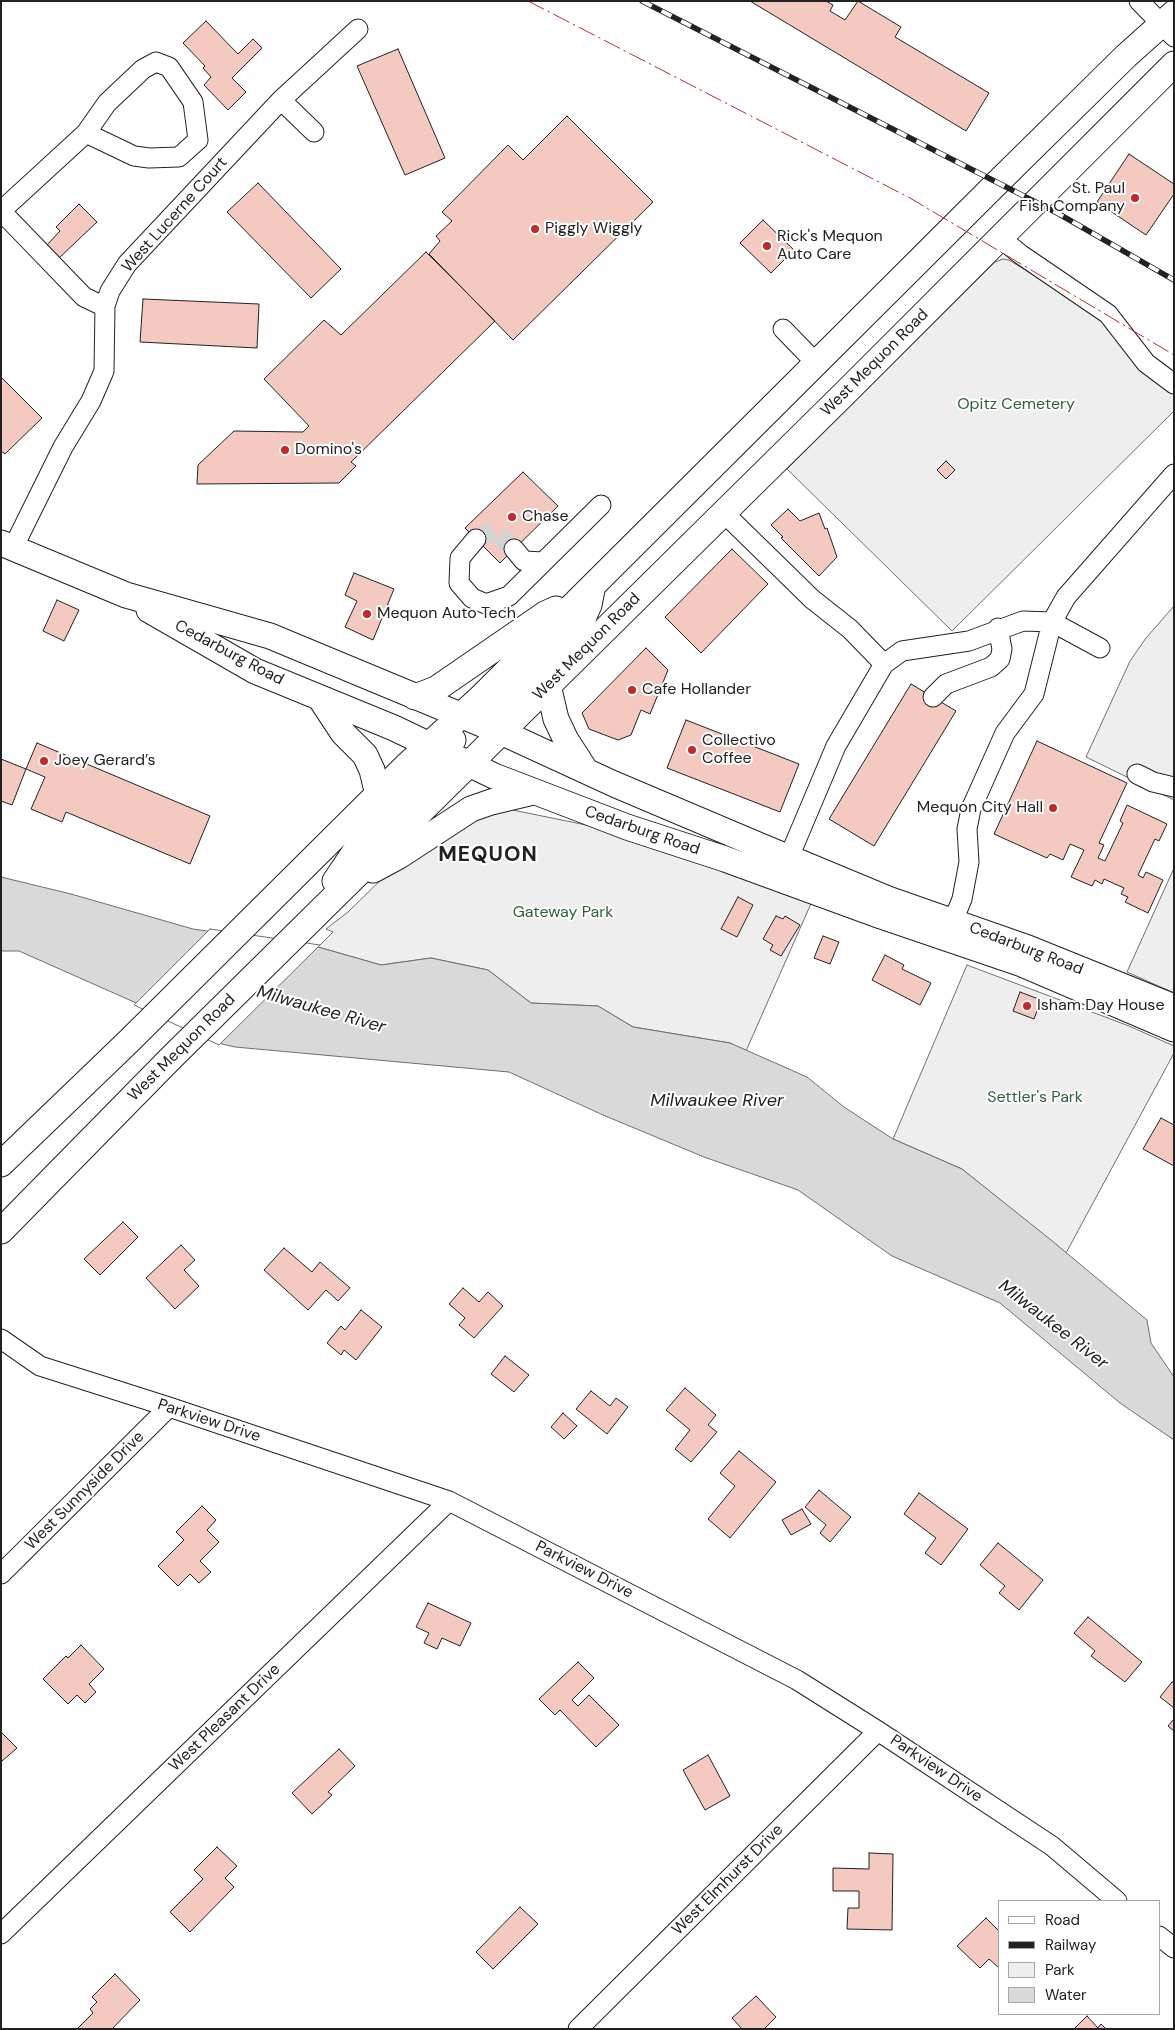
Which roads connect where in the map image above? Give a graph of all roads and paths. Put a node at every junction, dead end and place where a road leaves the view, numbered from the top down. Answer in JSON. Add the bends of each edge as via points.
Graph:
{"nodes":[{"id":1,"x":1139,"y":1,"type":"edge"},
{"id":2,"x":1170,"y":25,"type":"edge"},
{"id":3,"x":358,"y":29,"type":"dead end"},
{"id":4,"x":1174,"y":64,"type":"edge"},
{"id":5,"x":281,"y":100,"type":"junction"},
{"id":6,"x":314,"y":132,"type":"dead end"},
{"id":7,"x":86,"y":134,"type":"junction"},
{"id":8,"x":1,"y":211,"type":"edge"},
{"id":9,"x":999,"y":237,"type":"junction"},
{"id":10,"x":105,"y":307,"type":"junction"},
{"id":11,"x":783,"y":329,"type":"dead end"},
{"id":12,"x":816,"y":363,"type":"junction"},
{"id":13,"x":1174,"y":384,"type":"edge"},
{"id":14,"x":846,"y":393,"type":"junction"},
{"id":15,"x":1174,"y":474,"type":"edge"},
{"id":16,"x":600,"y":505,"type":"dead end"},
{"id":17,"x":724,"y":513,"type":"junction"},
{"id":18,"x":476,"y":539,"type":"tunnel mouth"},
{"id":19,"x":7,"y":545,"type":"edge"},
{"id":20,"x":514,"y":549,"type":"tunnel mouth"},
{"id":21,"x":538,"y":568,"type":"junction"},
{"id":22,"x":588,"y":591,"type":"junction"},
{"id":23,"x":126,"y":595,"type":"junction"},
{"id":24,"x":1052,"y":622,"type":"junction"},
{"id":25,"x":998,"y":628,"type":"junction"},
{"id":26,"x":1100,"y":648,"type":"dead end"},
{"id":27,"x":884,"y":664,"type":"junction"},
{"id":28,"x":548,"y":685,"type":"junction"},
{"id":29,"x":416,"y":697,"type":"junction"},
{"id":30,"x":933,"y":697,"type":"dead end"},
{"id":31,"x":320,"y":698,"type":"junction"},
{"id":32,"x":461,"y":716,"type":"junction"},
{"id":33,"x":494,"y":729,"type":"junction"},
{"id":34,"x":437,"y":750,"type":"junction"},
{"id":35,"x":468,"y":764,"type":"junction"},
{"id":36,"x":586,"y":772,"type":"junction"},
{"id":37,"x":1137,"y":774,"type":"dead end"},
{"id":38,"x":1174,"y":787,"type":"edge"},
{"id":39,"x":533,"y":792,"type":"junction"},
{"id":40,"x":378,"y":795,"type":"junction"},
{"id":41,"x":784,"y":869,"type":"junction"},
{"id":42,"x":347,"y":885,"type":"junction"},
{"id":43,"x":314,"y":918,"type":"junction"},
{"id":44,"x":949,"y":930,"type":"junction"},
{"id":45,"x":1174,"y":1007,"type":"edge"},
{"id":46,"x":1174,"y":1029,"type":"edge"},
{"id":47,"x":1,"y":1164,"type":"edge"},
{"id":48,"x":1,"y":1231,"type":"edge"},
{"id":49,"x":1,"y":1339,"type":"edge"},
{"id":50,"x":170,"y":1407,"type":"junction"},
{"id":51,"x":449,"y":1501,"type":"junction"},
{"id":52,"x":1,"y":1574,"type":"edge"},
{"id":53,"x":878,"y":1731,"type":"junction"},
{"id":54,"x":1116,"y":1900,"type":"edge"},
{"id":55,"x":1,"y":1934,"type":"edge"},
{"id":56,"x":1160,"y":1937,"type":"edge"},
{"id":57,"x":1174,"y":1948,"type":"edge"},
{"id":58,"x":578,"y":2029,"type":"edge"}],
"edges":[{"from":1,"to":2,"type":"street"},
{"from":2,"to":12,"type":"main road","via":[[997,183]]},
{"from":3,"to":5,"type":"street","name":"West Lucerne Court"},
{"from":4,"to":9,"type":"main road","name":"West Mequon Road"},
{"from":5,"to":6,"type":"street"},
{"from":5,"to":10,"type":"street","name":"West Lucerne Court","via":[[127,264],[110,291]]},
{"from":7,"to":7,"type":"street","via":[[107,103],[143,69],[156,62],[169,67],[193,102],[198,140],[178,157],[150,158],[134,156]]},
{"from":7,"to":8,"type":"street"},
{"from":8,"to":10,"type":"street","via":[[84,297]]},
{"from":9,"to":13,"type":"street","via":[[1108,314],[1146,363]]},
{"from":9,"to":14,"type":"main road","name":"West Mequon Road"},
{"from":10,"to":19,"type":"street","name":"West Lucerne Court","via":[[104,371],[91,401]]},
{"from":11,"to":12,"type":"street"},
{"from":12,"to":14,"type":"main road"},
{"from":12,"to":22,"type":"main road"},
{"from":14,"to":17,"type":"main road","name":"West Mequon Road"},
{"from":15,"to":24,"type":"street","via":[[1066,597]]},
{"from":16,"to":21,"type":"street"},
{"from":17,"to":27,"type":"street","via":[[822,609],[850,629]]},
{"from":17,"to":28,"type":"main road","name":"West Mequon Road"},
{"from":18,"to":21,"type":"street","via":[[460,558],[459,582],[472,598],[486,604],[509,596]]},
{"from":19,"to":23,"type":"main road","name":"Cedarburg Road"},
{"from":20,"to":21,"type":"street","via":[[524,561]]},
{"from":22,"to":29,"type":"main road","via":[[545,614],[436,689]]},
{"from":22,"to":32,"type":"main road"},
{"from":22,"to":33,"type":"main road","via":[[589,605],[579,627],[520,686]]},
{"from":23,"to":29,"type":"main road","name":"Cedarburg Road","via":[[270,636]]},
{"from":23,"to":31,"type":"main road","name":"Cedarburg Road","via":[[255,671]]},
{"from":24,"to":25,"type":"street","via":[[1023,621]]},
{"from":24,"to":26,"type":"street"},
{"from":24,"to":44,"type":"street","via":[[1034,694],[1005,733],[971,809],[967,829],[969,862],[962,899]]},
{"from":25,"to":27,"type":"street","via":[[969,641],[902,651]]},
{"from":25,"to":30,"type":"street","via":[[1002,649],[1000,659],[991,667],[946,684]]},
{"from":27,"to":41,"type":"street","via":[[836,746]]},
{"from":28,"to":33,"type":"main road","name":"West Mequon Road"},
{"from":28,"to":36,"type":"main road","via":[[556,719]]},
{"from":29,"to":32,"type":"main road","name":"Cedarburg Road"},
{"from":31,"to":34,"type":"main road","name":"Cedarburg Road","via":[[394,728]]},
{"from":31,"to":40,"type":"main road","via":[[343,733],[364,755],[374,775]]},
{"from":32,"to":33,"type":"main road","name":"Cedarburg Road"},
{"from":32,"to":34,"type":"main road"},
{"from":33,"to":35,"type":"main road","name":"West Mequon Road"},
{"from":33,"to":36,"type":"main road","name":"Cedarburg Road"},
{"from":34,"to":35,"type":"main road","name":"Cedarburg Road"},
{"from":34,"to":40,"type":"main road"},
{"from":34,"to":43,"type":"main road","via":[[420,787],[356,850]]},
{"from":35,"to":39,"type":"main road","name":"Cedarburg Road"},
{"from":35,"to":42,"type":"main road","name":"West Mequon Road"},
{"from":36,"to":41,"type":"main road","name":"Cedarburg Road"},
{"from":37,"to":38,"type":"street"},
{"from":39,"to":41,"type":"main road","name":"Cedarburg Road","via":[[627,827]]},
{"from":39,"to":42,"type":"main road","via":[[472,809]]},
{"from":40,"to":47,"type":"main road"},
{"from":41,"to":44,"type":"main road","name":"Cedarburg Road","via":[[888,899]]},
{"from":42,"to":43,"type":"main road","name":"West Mequon Road"},
{"from":43,"to":48,"type":"main road","name":"West Mequon Road"},
{"from":44,"to":45,"type":"main road","name":"Cedarburg Road","via":[[1028,948]]},
{"from":44,"to":46,"type":"main road","name":"Cedarburg Road"},
{"from":49,"to":50,"type":"street","name":"Parkview Drive","via":[[40,1366]]},
{"from":50,"to":51,"type":"street","name":"Parkview Drive"},
{"from":50,"to":52,"type":"street","name":"West Sunnyside Drive"},
{"from":51,"to":53,"type":"street","name":"Parkview Drive","via":[[790,1676]]},
{"from":51,"to":55,"type":"street","name":"West Pleasant Drive"},
{"from":53,"to":54,"type":"street","name":"Parkview Drive","via":[[1052,1846]]},
{"from":53,"to":58,"type":"street","name":"West Elmhurst Drive"},
{"from":56,"to":57,"type":"street"}]}
